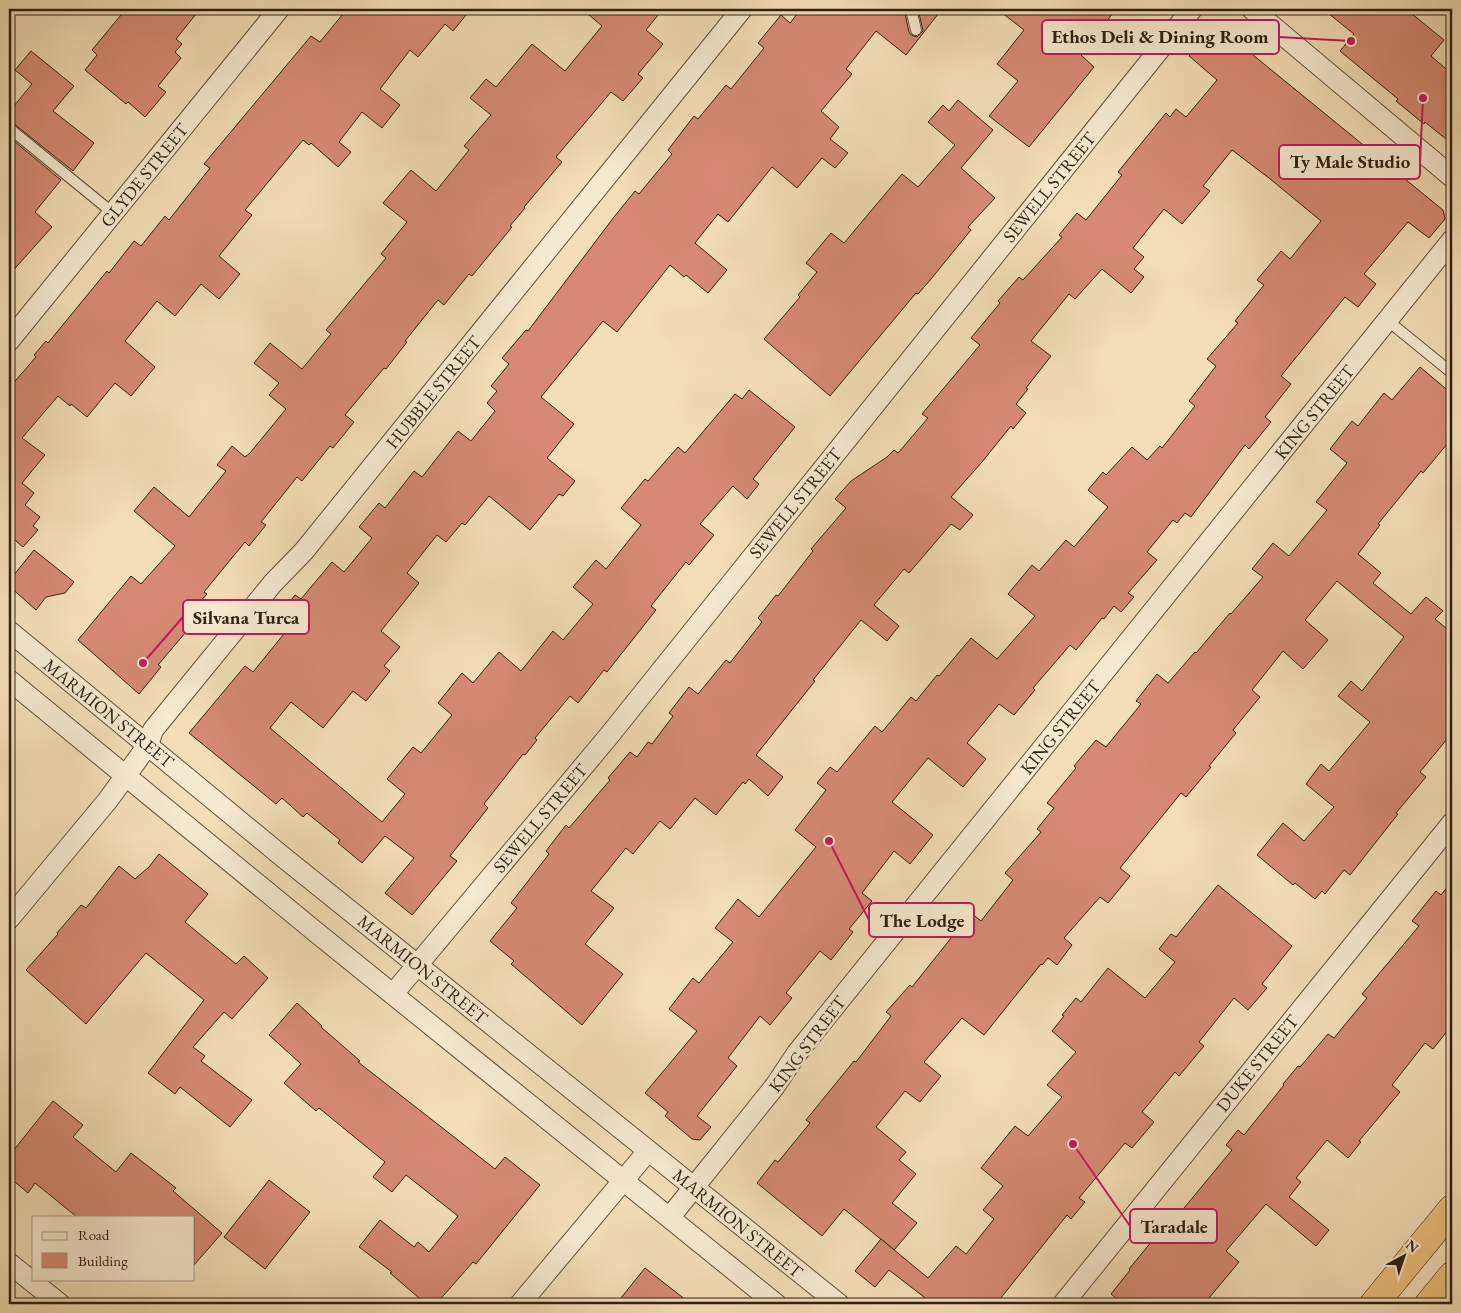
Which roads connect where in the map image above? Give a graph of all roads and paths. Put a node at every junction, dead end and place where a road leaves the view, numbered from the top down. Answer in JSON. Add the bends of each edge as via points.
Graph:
{"nodes":[{"id":1,"x":279,"y":9,"type":"edge"},
{"id":2,"x":742,"y":9,"type":"edge"},
{"id":3,"x":910,"y":9,"type":"edge"},
{"id":4,"x":1192,"y":9,"type":"edge"},
{"id":5,"x":1252,"y":9,"type":"edge"},
{"id":6,"x":916,"y":30,"type":"dead end"},
{"id":7,"x":9,"y":128,"type":"edge"},
{"id":8,"x":1452,"y":177,"type":"edge"},
{"id":9,"x":113,"y":213,"type":"junction"},
{"id":10,"x":1452,"y":240,"type":"edge"},
{"id":11,"x":1387,"y":320,"type":"junction"},
{"id":12,"x":9,"y":340,"type":"edge"},
{"id":13,"x":1452,"y":372,"type":"edge"},
{"id":14,"x":9,"y":632,"type":"edge"},
{"id":15,"x":9,"y":680,"type":"edge"},
{"id":16,"x":148,"y":745,"type":"junction"},
{"id":17,"x":126,"y":775,"type":"junction"},
{"id":18,"x":1452,"y":823,"type":"edge"},
{"id":19,"x":9,"y":919,"type":"edge"},
{"id":20,"x":417,"y":964,"type":"junction"},
{"id":21,"x":393,"y":994,"type":"junction"},
{"id":22,"x":648,"y":1151,"type":"junction"},
{"id":23,"x":625,"y":1180,"type":"junction"},
{"id":24,"x":694,"y":1187,"type":"junction"},
{"id":25,"x":1452,"y":1208,"type":"edge"},
{"id":26,"x":670,"y":1217,"type":"junction"},
{"id":27,"x":9,"y":1263,"type":"edge"},
{"id":28,"x":1452,"y":1276,"type":"edge"},
{"id":29,"x":1452,"y":1280,"type":"edge"},
{"id":30,"x":60,"y":1304,"type":"edge"},
{"id":31,"x":520,"y":1304,"type":"edge"},
{"id":32,"x":776,"y":1304,"type":"edge"},
{"id":33,"x":839,"y":1304,"type":"edge"},
{"id":34,"x":1063,"y":1304,"type":"edge"},
{"id":35,"x":1374,"y":1304,"type":"edge"},
{"id":36,"x":1429,"y":1304,"type":"edge"},
{"id":37,"x":1441,"y":1304,"type":"edge"}],
"edges":[{"from":1,"to":9,"type":"street","name":"GLYDE STREET"},
{"from":2,"to":16,"type":"street","name":"HUBBLE STREET","via":[[304,551],[273,582],[164,716],[153,730]]},
{"from":3,"to":6,"type":"lane"},
{"from":4,"to":20,"type":"street","name":"SEWELL STREET","via":[[608,737]]},
{"from":5,"to":8,"type":"street"},
{"from":7,"to":9,"type":"lane"},
{"from":9,"to":12,"type":"street","name":"GLYDE STREET"},
{"from":10,"to":11,"type":"street","name":"KING STREET"},
{"from":11,"to":13,"type":"lane"},
{"from":11,"to":24,"type":"street","name":"KING STREET","via":[[803,1046]]},
{"from":14,"to":16,"type":"street","name":"MARMION STREET"},
{"from":15,"to":17,"type":"street"},
{"from":16,"to":17,"type":"street","name":"HUBBLE STREET"},
{"from":16,"to":20,"type":"street","name":"MARMION STREET"},
{"from":17,"to":19,"type":"street","name":"HUBBLE STREET"},
{"from":17,"to":21,"type":"street"},
{"from":18,"to":34,"type":"street","name":"DUKE STREET"},
{"from":20,"to":21,"type":"street","name":"SEWELL STREET"},
{"from":20,"to":22,"type":"street","name":"MARMION STREET"},
{"from":21,"to":23,"type":"street"},
{"from":22,"to":23,"type":"street"},
{"from":22,"to":24,"type":"street","name":"MARMION STREET"},
{"from":23,"to":26,"type":"street"},
{"from":23,"to":31,"type":"street"},
{"from":24,"to":26,"type":"street","name":"KING STREET"},
{"from":24,"to":33,"type":"street","name":"MARMION STREET"},
{"from":25,"to":35,"type":"highway"},
{"from":26,"to":32,"type":"street"},
{"from":27,"to":30,"type":"street"},
{"from":28,"to":36,"type":"highway"},
{"from":29,"to":37,"type":"highway"}]}
